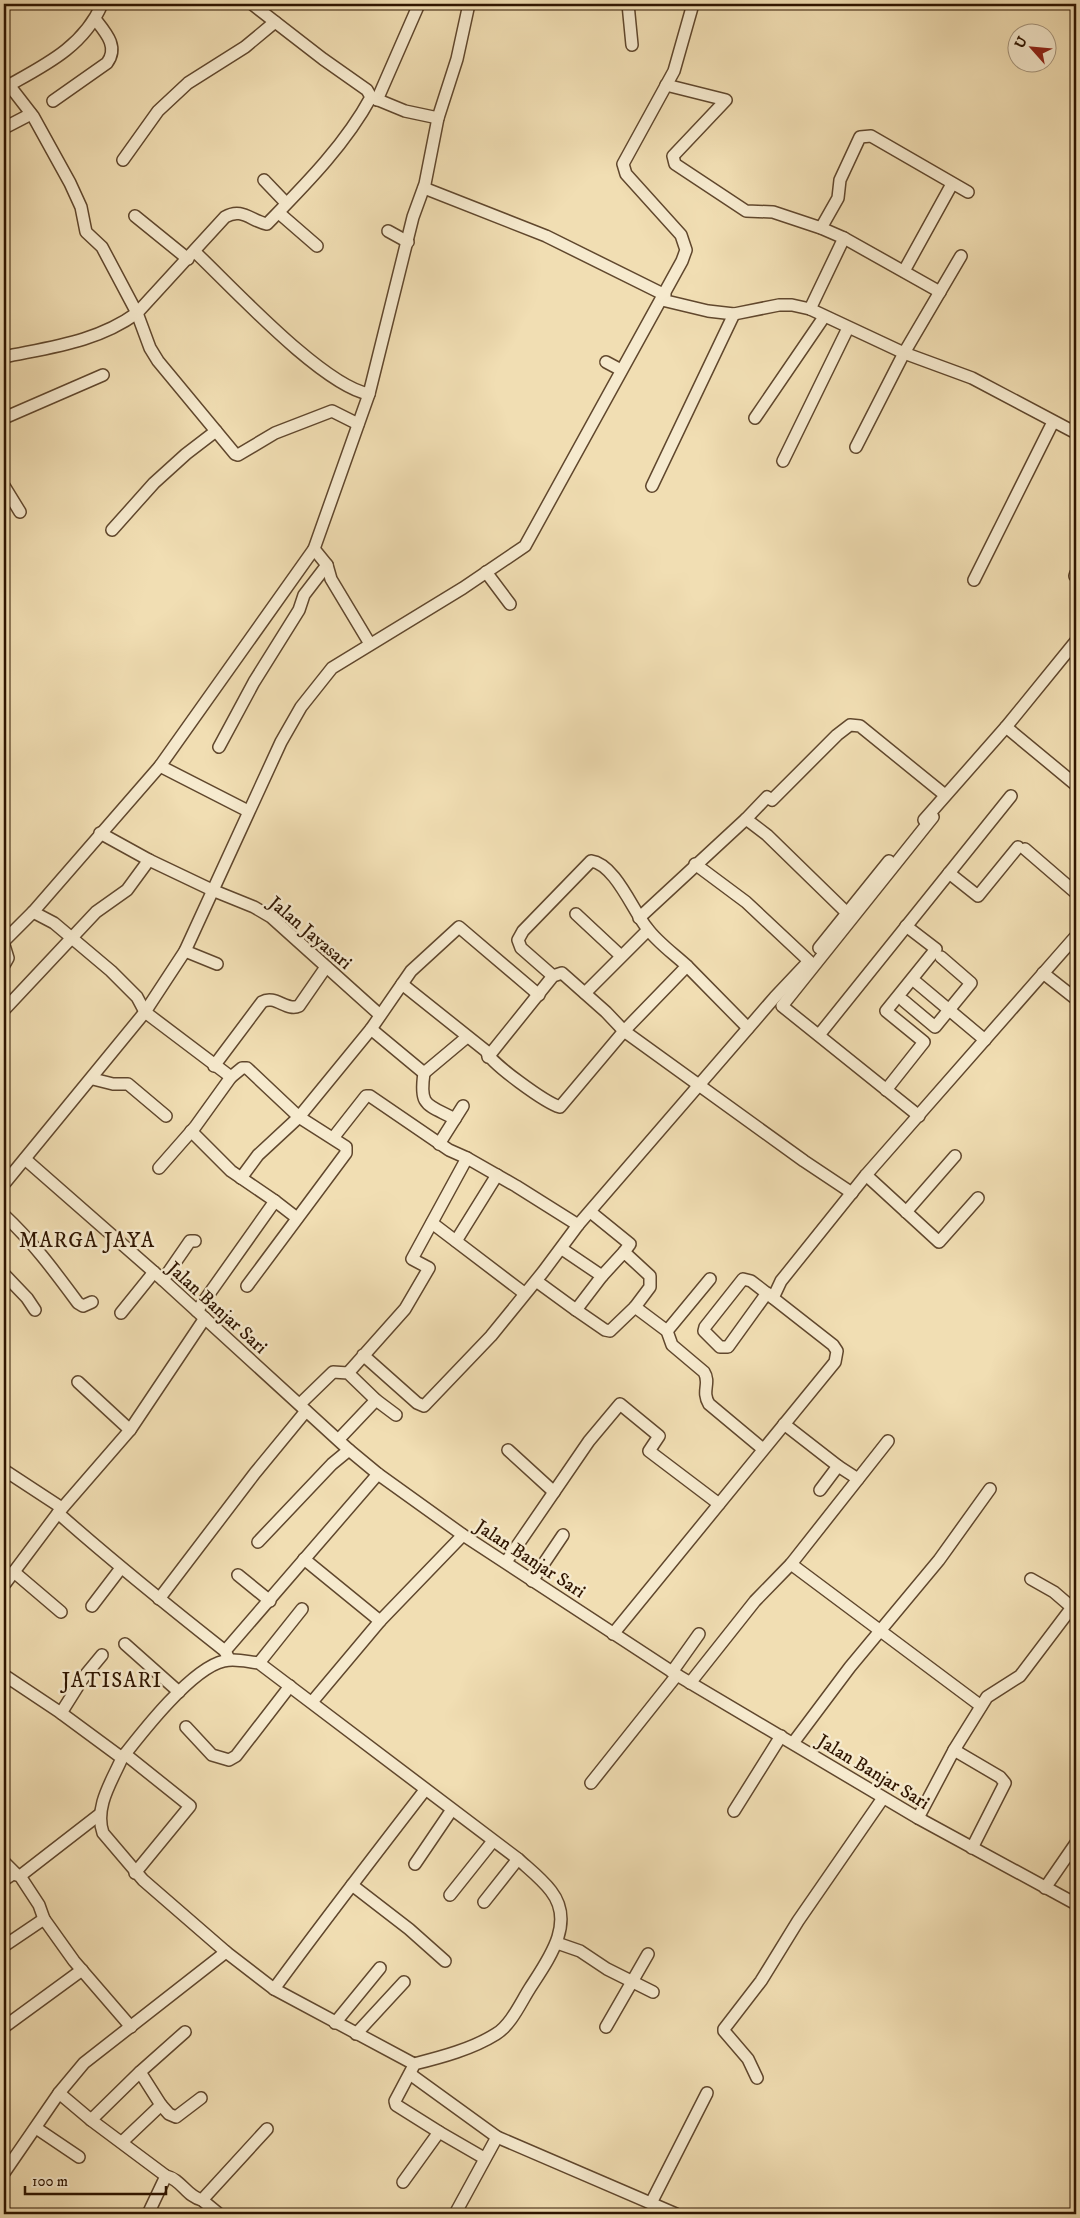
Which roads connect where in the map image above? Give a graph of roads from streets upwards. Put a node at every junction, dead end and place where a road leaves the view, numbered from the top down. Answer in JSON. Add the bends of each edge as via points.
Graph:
{"nodes":[{"id":1,"x":252,"y":4,"type":"edge"},
{"id":2,"x":419,"y":4,"type":"edge"},
{"id":3,"x":469,"y":4,"type":"edge"},
{"id":4,"x":628,"y":4,"type":"edge"},
{"id":5,"x":693,"y":4,"type":"edge"},
{"id":6,"x":99,"y":11,"type":"edge"},
{"id":7,"x":275,"y":22,"type":"junction"},
{"id":8,"x":632,"y":45,"type":"dead end"},
{"id":9,"x":666,"y":85,"type":"junction"},
{"id":10,"x":7,"y":87,"type":"edge"},
{"id":11,"x":374,"y":98,"type":"junction"},
{"id":12,"x":53,"y":102,"type":"dead end"},
{"id":13,"x":31,"y":114,"type":"junction"},
{"id":14,"x":438,"y":118,"type":"junction"},
{"id":15,"x":4,"y":128,"type":"edge"},
{"id":16,"x":122,"y":160,"type":"dead end"},
{"id":17,"x":264,"y":180,"type":"dead end"},
{"id":18,"x":952,"y":184,"type":"junction"},
{"id":19,"x":424,"y":188,"type":"junction"},
{"id":20,"x":968,"y":192,"type":"dead end"},
{"id":21,"x":286,"y":203,"type":"junction"},
{"id":22,"x":279,"y":212,"type":"junction"},
{"id":23,"x":135,"y":216,"type":"dead end"},
{"id":24,"x":821,"y":228,"type":"junction"},
{"id":25,"x":388,"y":231,"type":"dead end"},
{"id":26,"x":844,"y":238,"type":"junction"},
{"id":27,"x":408,"y":242,"type":"junction"},
{"id":28,"x":317,"y":246,"type":"dead end"},
{"id":29,"x":192,"y":255,"type":"junction"},
{"id":30,"x":961,"y":256,"type":"dead end"},
{"id":31,"x":904,"y":271,"type":"junction"},
{"id":32,"x":940,"y":292,"type":"junction"},
{"id":33,"x":663,"y":298,"type":"junction"},
{"id":34,"x":810,"y":309,"type":"junction"},
{"id":35,"x":138,"y":313,"type":"junction"},
{"id":36,"x":734,"y":314,"type":"junction"},
{"id":37,"x":824,"y":317,"type":"junction"},
{"id":38,"x":848,"y":328,"type":"junction"},
{"id":39,"x":904,"y":353,"type":"junction"},
{"id":40,"x":4,"y":357,"type":"edge"},
{"id":41,"x":606,"y":362,"type":"dead end"},
{"id":42,"x":621,"y":370,"type":"junction"},
{"id":43,"x":103,"y":375,"type":"dead end"},
{"id":44,"x":369,"y":394,"type":"junction"},
{"id":45,"x":4,"y":418,"type":"edge"},
{"id":46,"x":755,"y":418,"type":"dead end"},
{"id":47,"x":1053,"y":422,"type":"junction"},
{"id":48,"x":358,"y":424,"type":"junction"},
{"id":49,"x":216,"y":431,"type":"junction"},
{"id":50,"x":1076,"y":433,"type":"edge"},
{"id":51,"x":856,"y":447,"type":"dead end"},
{"id":52,"x":783,"y":461,"type":"dead end"},
{"id":53,"x":4,"y":486,"type":"edge"},
{"id":54,"x":652,"y":486,"type":"dead end"},
{"id":55,"x":20,"y":512,"type":"dead end"},
{"id":56,"x":112,"y":530,"type":"dead end"},
{"id":57,"x":314,"y":549,"type":"junction"},
{"id":58,"x":327,"y":565,"type":"junction"},
{"id":59,"x":486,"y":572,"type":"junction"},
{"id":60,"x":974,"y":580,"type":"dead end"},
{"id":61,"x":510,"y":604,"type":"dead end"},
{"id":62,"x":1076,"y":641,"type":"edge"},
{"id":63,"x":370,"y":644,"type":"junction"},
{"id":64,"x":1006,"y":727,"type":"junction"},
{"id":65,"x":219,"y":747,"type":"dead end"},
{"id":66,"x":160,"y":766,"type":"junction"},
{"id":67,"x":1076,"y":785,"type":"edge"},
{"id":68,"x":945,"y":796,"type":"junction"},
{"id":69,"x":1011,"y":796,"type":"dead end"},
{"id":70,"x":248,"y":811,"type":"junction"},
{"id":71,"x":933,"y":817,"type":"dead end"},
{"id":72,"x":746,"y":819,"type":"junction"},
{"id":73,"x":100,"y":833,"type":"junction"},
{"id":74,"x":149,"y":860,"type":"junction"},
{"id":75,"x":695,"y":864,"type":"junction"},
{"id":76,"x":949,"y":873,"type":"junction"},
{"id":77,"x":212,"y":890,"type":"junction"},
{"id":78,"x":1076,"y":892,"type":"edge"},
{"id":79,"x":33,"y":912,"type":"junction"},
{"id":80,"x":846,"y":912,"type":"junction"},
{"id":81,"x":576,"y":914,"type":"dead end"},
{"id":82,"x":639,"y":918,"type":"junction"},
{"id":83,"x":906,"y":926,"type":"junction"},
{"id":84,"x":648,"y":930,"type":"junction"},
{"id":85,"x":1076,"y":936,"type":"edge"},
{"id":86,"x":73,"y":938,"type":"junction"},
{"id":87,"x":4,"y":941,"type":"edge"},
{"id":88,"x":4,"y":946,"type":"edge"},
{"id":89,"x":185,"y":951,"type":"junction"},
{"id":90,"x":621,"y":956,"type":"junction"},
{"id":91,"x":941,"y":957,"type":"dead end"},
{"id":92,"x":809,"y":961,"type":"junction"},
{"id":93,"x":217,"y":964,"type":"dead end"},
{"id":94,"x":4,"y":965,"type":"edge"},
{"id":95,"x":687,"y":966,"type":"junction"},
{"id":96,"x":326,"y":967,"type":"junction"},
{"id":97,"x":1043,"y":973,"type":"junction"},
{"id":98,"x":553,"y":976,"type":"junction"},
{"id":99,"x":917,"y":983,"type":"dead end"},
{"id":100,"x":402,"y":984,"type":"junction"},
{"id":101,"x":585,"y":993,"type":"junction"},
{"id":102,"x":539,"y":995,"type":"junction"},
{"id":103,"x":1076,"y":999,"type":"edge"},
{"id":104,"x":904,"y":1001,"type":"dead end"},
{"id":105,"x":4,"y":1010,"type":"edge"},
{"id":106,"x":948,"y":1010,"type":"junction"},
{"id":107,"x":145,"y":1012,"type":"junction"},
{"id":108,"x":380,"y":1015,"type":"junction"},
{"id":109,"x":748,"y":1028,"type":"junction"},
{"id":110,"x":371,"y":1029,"type":"junction"},
{"id":111,"x":624,"y":1031,"type":"junction"},
{"id":112,"x":819,"y":1035,"type":"junction"},
{"id":113,"x":467,"y":1037,"type":"junction"},
{"id":114,"x":985,"y":1040,"type":"junction"},
{"id":115,"x":488,"y":1057,"type":"junction"},
{"id":116,"x":214,"y":1066,"type":"junction"},
{"id":117,"x":424,"y":1073,"type":"junction"},
{"id":118,"x":231,"y":1077,"type":"junction"},
{"id":119,"x":93,"y":1079,"type":"junction"},
{"id":120,"x":699,"y":1086,"type":"junction"},
{"id":121,"x":886,"y":1090,"type":"junction"},
{"id":122,"x":463,"y":1106,"type":"dead end"},
{"id":123,"x":166,"y":1116,"type":"dead end"},
{"id":124,"x":919,"y":1116,"type":"junction"},
{"id":125,"x":299,"y":1118,"type":"junction"},
{"id":126,"x":455,"y":1119,"type":"junction"},
{"id":127,"x":191,"y":1131,"type":"junction"},
{"id":128,"x":333,"y":1138,"type":"junction"},
{"id":129,"x":439,"y":1144,"type":"junction"},
{"id":130,"x":956,"y":1156,"type":"dead end"},
{"id":131,"x":467,"y":1158,"type":"junction"},
{"id":132,"x":25,"y":1159,"type":"junction"},
{"id":133,"x":159,"y":1168,"type":"dead end"},
{"id":134,"x":497,"y":1175,"type":"junction"},
{"id":135,"x":866,"y":1176,"type":"junction"},
{"id":136,"x":241,"y":1178,"type":"junction"},
{"id":137,"x":4,"y":1184,"type":"edge"},
{"id":138,"x":852,"y":1193,"type":"junction"},
{"id":139,"x":978,"y":1198,"type":"dead end"},
{"id":140,"x":275,"y":1201,"type":"junction"},
{"id":141,"x":906,"y":1212,"type":"junction"},
{"id":142,"x":593,"y":1214,"type":"dead end"},
{"id":143,"x":4,"y":1215,"type":"edge"},
{"id":144,"x":297,"y":1218,"type":"junction"},
{"id":145,"x":432,"y":1223,"type":"junction"},
{"id":146,"x":578,"y":1225,"type":"junction"},
{"id":147,"x":194,"y":1241,"type":"dead end"},
{"id":148,"x":456,"y":1241,"type":"junction"},
{"id":149,"x":565,"y":1251,"type":"dead end"},
{"id":150,"x":624,"y":1252,"type":"junction"},
{"id":151,"x":4,"y":1274,"type":"edge"},
{"id":152,"x":159,"y":1276,"type":"junction"},
{"id":153,"x":602,"y":1276,"type":"junction"},
{"id":154,"x":710,"y":1279,"type":"dead end"},
{"id":155,"x":540,"y":1283,"type":"dead end"},
{"id":156,"x":247,"y":1286,"type":"dead end"},
{"id":157,"x":524,"y":1293,"type":"junction"},
{"id":158,"x":770,"y":1295,"type":"junction"},
{"id":159,"x":92,"y":1302,"type":"dead end"},
{"id":160,"x":635,"y":1307,"type":"junction"},
{"id":161,"x":35,"y":1310,"type":"dead end"},
{"id":162,"x":576,"y":1310,"type":"junction"},
{"id":163,"x":121,"y":1313,"type":"dead end"},
{"id":164,"x":201,"y":1314,"type":"junction"},
{"id":165,"x":667,"y":1331,"type":"junction"},
{"id":166,"x":364,"y":1355,"type":"junction"},
{"id":167,"x":348,"y":1373,"type":"junction"},
{"id":168,"x":78,"y":1382,"type":"dead end"},
{"id":169,"x":376,"y":1400,"type":"junction"},
{"id":170,"x":303,"y":1407,"type":"junction"},
{"id":171,"x":396,"y":1415,"type":"dead end"},
{"id":172,"x":784,"y":1424,"type":"junction"},
{"id":173,"x":130,"y":1430,"type":"junction"},
{"id":174,"x":339,"y":1439,"type":"junction"},
{"id":175,"x":888,"y":1441,"type":"dead end"},
{"id":176,"x":763,"y":1449,"type":"junction"},
{"id":177,"x":349,"y":1450,"type":"junction"},
{"id":178,"x":508,"y":1450,"type":"dead end"},
{"id":179,"x":838,"y":1466,"type":"junction"},
{"id":180,"x":4,"y":1470,"type":"edge"},
{"id":181,"x":378,"y":1474,"type":"junction"},
{"id":182,"x":858,"y":1479,"type":"junction"},
{"id":183,"x":990,"y":1489,"type":"dead end"},
{"id":184,"x":820,"y":1490,"type":"dead end"},
{"id":185,"x":554,"y":1492,"type":"junction"},
{"id":186,"x":719,"y":1504,"type":"junction"},
{"id":187,"x":60,"y":1510,"type":"junction"},
{"id":188,"x":463,"y":1535,"type":"junction"},
{"id":189,"x":563,"y":1535,"type":"dead end"},
{"id":190,"x":258,"y":1542,"type":"dead end"},
{"id":191,"x":304,"y":1559,"type":"junction"},
{"id":192,"x":506,"y":1562,"type":"junction"},
{"id":193,"x":791,"y":1564,"type":"junction"},
{"id":194,"x":121,"y":1568,"type":"junction"},
{"id":195,"x":14,"y":1572,"type":"junction"},
{"id":196,"x":238,"y":1575,"type":"dead end"},
{"id":197,"x":1032,"y":1579,"type":"dead end"},
{"id":198,"x":532,"y":1581,"type":"junction"},
{"id":199,"x":4,"y":1585,"type":"edge"},
{"id":200,"x":159,"y":1599,"type":"junction"},
{"id":201,"x":270,"y":1601,"type":"junction"},
{"id":202,"x":92,"y":1606,"type":"dead end"},
{"id":203,"x":1075,"y":1606,"type":"edge"},
{"id":204,"x":302,"y":1609,"type":"dead end"},
{"id":205,"x":61,"y":1612,"type":"dead end"},
{"id":206,"x":380,"y":1620,"type":"junction"},
{"id":207,"x":880,"y":1630,"type":"junction"},
{"id":208,"x":613,"y":1634,"type":"junction"},
{"id":209,"x":700,"y":1634,"type":"dead end"},
{"id":210,"x":125,"y":1644,"type":"dead end"},
{"id":211,"x":102,"y":1655,"type":"dead end"},
{"id":212,"x":227,"y":1656,"type":"junction"},
{"id":213,"x":259,"y":1663,"type":"junction"},
{"id":214,"x":674,"y":1673,"type":"junction"},
{"id":215,"x":4,"y":1675,"type":"edge"},
{"id":216,"x":690,"y":1683,"type":"junction"},
{"id":217,"x":290,"y":1686,"type":"junction"},
{"id":218,"x":179,"y":1692,"type":"junction"},
{"id":219,"x":312,"y":1702,"type":"junction"},
{"id":220,"x":980,"y":1706,"type":"junction"},
{"id":221,"x":61,"y":1713,"type":"junction"},
{"id":222,"x":186,"y":1727,"type":"dead end"},
{"id":223,"x":780,"y":1736,"type":"junction"},
{"id":224,"x":793,"y":1743,"type":"junction"},
{"id":225,"x":954,"y":1750,"type":"junction"},
{"id":226,"x":124,"y":1756,"type":"junction"},
{"id":227,"x":591,"y":1783,"type":"dead end"},
{"id":228,"x":425,"y":1790,"type":"junction"},
{"id":229,"x":883,"y":1798,"type":"junction"},
{"id":230,"x":451,"y":1811,"type":"junction"},
{"id":231,"x":734,"y":1811,"type":"dead end"},
{"id":232,"x":100,"y":1814,"type":"junction"},
{"id":233,"x":918,"y":1818,"type":"junction"},
{"id":234,"x":493,"y":1841,"type":"junction"},
{"id":235,"x":1076,"y":1843,"type":"edge"},
{"id":236,"x":972,"y":1848,"type":"junction"},
{"id":237,"x":518,"y":1859,"type":"junction"},
{"id":238,"x":4,"y":1862,"type":"edge"},
{"id":239,"x":415,"y":1864,"type":"dead end"},
{"id":240,"x":135,"y":1872,"type":"junction"},
{"id":241,"x":18,"y":1875,"type":"junction"},
{"id":242,"x":4,"y":1880,"type":"edge"},
{"id":243,"x":352,"y":1885,"type":"junction"},
{"id":244,"x":1044,"y":1888,"type":"junction"},
{"id":245,"x":450,"y":1896,"type":"dead end"},
{"id":246,"x":484,"y":1902,"type":"dead end"},
{"id":247,"x":1076,"y":1904,"type":"edge"},
{"id":248,"x":44,"y":1919,"type":"junction"},
{"id":249,"x":557,"y":1943,"type":"junction"},
{"id":250,"x":4,"y":1946,"type":"edge"},
{"id":251,"x":226,"y":1952,"type":"junction"},
{"id":252,"x":648,"y":1954,"type":"dead end"},
{"id":253,"x":445,"y":1961,"type":"dead end"},
{"id":254,"x":380,"y":1968,"type":"dead end"},
{"id":255,"x":82,"y":1970,"type":"junction"},
{"id":256,"x":404,"y":1982,"type":"dead end"},
{"id":257,"x":634,"y":1982,"type":"junction"},
{"id":258,"x":274,"y":1989,"type":"junction"},
{"id":259,"x":653,"y":1992,"type":"dead end"},
{"id":260,"x":334,"y":2023,"type":"junction"},
{"id":261,"x":4,"y":2026,"type":"edge"},
{"id":262,"x":130,"y":2027,"type":"junction"},
{"id":263,"x":606,"y":2027,"type":"dead end"},
{"id":264,"x":185,"y":2032,"type":"dead end"},
{"id":265,"x":356,"y":2034,"type":"junction"},
{"id":266,"x":412,"y":2069,"type":"junction"},
{"id":267,"x":140,"y":2072,"type":"junction"},
{"id":268,"x":757,"y":2078,"type":"dead end"},
{"id":269,"x":59,"y":2092,"type":"junction"},
{"id":270,"x":707,"y":2093,"type":"dead end"},
{"id":271,"x":201,"y":2098,"type":"dead end"},
{"id":272,"x":161,"y":2105,"type":"junction"},
{"id":273,"x":91,"y":2120,"type":"junction"},
{"id":274,"x":36,"y":2128,"type":"junction"},
{"id":275,"x":267,"y":2129,"type":"dead end"},
{"id":276,"x":438,"y":2132,"type":"junction"},
{"id":277,"x":497,"y":2137,"type":"junction"},
{"id":278,"x":122,"y":2142,"type":"junction"},
{"id":279,"x":79,"y":2157,"type":"dead end"},
{"id":280,"x":484,"y":2158,"type":"junction"},
{"id":281,"x":4,"y":2173,"type":"edge"},
{"id":282,"x":166,"y":2176,"type":"junction"},
{"id":283,"x":403,"y":2182,"type":"dead end"},
{"id":284,"x":202,"y":2200,"type":"junction"},
{"id":285,"x":651,"y":2203,"type":"junction"},
{"id":286,"x":148,"y":2214,"type":"edge"},
{"id":287,"x":219,"y":2214,"type":"edge"},
{"id":288,"x":455,"y":2214,"type":"edge"},
{"id":289,"x":676,"y":2214,"type":"edge"}],
"edges":[{"from":1,"to":7,"type":"street"},
{"from":2,"to":11,"type":"street"},
{"from":3,"to":14,"type":"street","via":[[457,58]]},
{"from":4,"to":8,"type":"street"},
{"from":5,"to":9,"type":"street","via":[[674,71]]},
{"from":6,"to":10,"type":"street","via":[[80,38],[61,55]]},
{"from":6,"to":12,"type":"street","via":[[113,49],[112,56]]},
{"from":7,"to":11,"type":"street"},
{"from":7,"to":16,"type":"street","via":[[245,47],[188,83],[158,111]]},
{"from":9,"to":24,"type":"street","via":[[726,100],[673,156],[675,164],[746,211],[773,212]]},
{"from":9,"to":33,"type":"street","via":[[623,164],[626,174],[680,236],[686,250]]},
{"from":10,"to":13,"type":"street"},
{"from":11,"to":14,"type":"street","via":[[405,111]]},
{"from":11,"to":21,"type":"street","via":[[304,186]]},
{"from":13,"to":15,"type":"street"},
{"from":13,"to":35,"type":"street","via":[[70,183],[81,207],[86,232],[102,247]]},
{"from":14,"to":19,"type":"street"},
{"from":17,"to":21,"type":"street"},
{"from":18,"to":20,"type":"street"},
{"from":18,"to":24,"type":"street","via":[[871,136],[864,135],[860,137],[840,180],[838,198]]},
{"from":18,"to":31,"type":"street"},
{"from":19,"to":27,"type":"street"},
{"from":19,"to":33,"type":"street","via":[[546,236]]},
{"from":21,"to":22,"type":"street"},
{"from":22,"to":28,"type":"street"},
{"from":22,"to":29,"type":"street","via":[[268,224],[240,213],[231,213]]},
{"from":23,"to":29,"type":"street"},
{"from":24,"to":26,"type":"street"},
{"from":25,"to":27,"type":"street"},
{"from":26,"to":31,"type":"street"},
{"from":26,"to":34,"type":"street"},
{"from":27,"to":44,"type":"street"},
{"from":29,"to":35,"type":"street"},
{"from":29,"to":44,"type":"street","via":[[325,372],[358,392]]},
{"from":30,"to":32,"type":"street"},
{"from":31,"to":32,"type":"street"},
{"from":32,"to":39,"type":"street"},
{"from":33,"to":36,"type":"street","via":[[708,311]]},
{"from":33,"to":42,"type":"street"},
{"from":34,"to":36,"type":"street","via":[[779,305]]},
{"from":34,"to":37,"type":"street"},
{"from":35,"to":40,"type":"street","via":[[110,331],[90,338]]},
{"from":35,"to":49,"type":"street","via":[[150,348]]},
{"from":36,"to":54,"type":"street"},
{"from":37,"to":38,"type":"street"},
{"from":37,"to":46,"type":"street"},
{"from":38,"to":39,"type":"street"},
{"from":38,"to":52,"type":"street"},
{"from":39,"to":47,"type":"street","via":[[972,378]]},
{"from":39,"to":51,"type":"street"},
{"from":41,"to":42,"type":"street"},
{"from":42,"to":59,"type":"street","via":[[528,543]]},
{"from":43,"to":45,"type":"street"},
{"from":44,"to":48,"type":"street"},
{"from":47,"to":50,"type":"street"},
{"from":47,"to":60,"type":"street"},
{"from":48,"to":49,"type":"street","via":[[332,411],[275,433],[238,455]]},
{"from":48,"to":57,"type":"street"},
{"from":49,"to":56,"type":"street","via":[[154,483]]},
{"from":53,"to":55,"type":"street"},
{"from":57,"to":58,"type":"street"},
{"from":57,"to":66,"type":"street"},
{"from":58,"to":63,"type":"street","via":[[331,579]]},
{"from":58,"to":65,"type":"street","via":[[304,595],[299,610],[254,682]]},
{"from":59,"to":61,"type":"street"},
{"from":59,"to":63,"type":"street"},
{"from":62,"to":64,"type":"street"},
{"from":63,"to":70,"type":"street","via":[[332,668],[301,707],[289,725]]},
{"from":64,"to":67,"type":"street"},
{"from":64,"to":68,"type":"street"},
{"from":66,"to":70,"type":"street"},
{"from":66,"to":73,"type":"street"},
{"from":68,"to":72,"type":"street","via":[[860,726],[850,725],[837,734],[772,800],[767,797]]},
{"from":68,"to":80,"type":"street"},
{"from":69,"to":76,"type":"street"},
{"from":70,"to":77,"type":"street"},
{"from":71,"to":112,"type":"street","via":[[782,1006]]},
{"from":72,"to":75,"type":"street"},
{"from":72,"to":80,"type":"street","via":[[767,835]]},
{"from":73,"to":74,"type":"street","name":"Jalan Jayasari"},
{"from":73,"to":79,"type":"street"},
{"from":74,"to":77,"type":"street","name":"Jalan Jayasari"},
{"from":74,"to":86,"type":"street","via":[[122,895],[96,912]]},
{"from":75,"to":82,"type":"street"},
{"from":75,"to":92,"type":"street","via":[[746,902]]},
{"from":76,"to":78,"type":"street","via":[[978,896],[1022,848]]},
{"from":76,"to":83,"type":"street"},
{"from":77,"to":89,"type":"street"},
{"from":77,"to":96,"type":"street","name":"Jalan Jayasari","via":[[271,917]]},
{"from":79,"to":86,"type":"street"},
{"from":79,"to":87,"type":"street"},
{"from":80,"to":92,"type":"street"},
{"from":81,"to":90,"type":"street"},
{"from":82,"to":84,"type":"street"},
{"from":82,"to":98,"type":"street","via":[[620,885],[597,862],[591,861],[522,931],[518,940],[521,948]]},
{"from":83,"to":112,"type":"street"},
{"from":83,"to":121,"type":"street","via":[[936,949],[886,1011],[924,1042]]},
{"from":84,"to":90,"type":"street"},
{"from":84,"to":95,"type":"street"},
{"from":85,"to":97,"type":"street"},
{"from":86,"to":105,"type":"street"},
{"from":86,"to":107,"type":"street","via":[[137,997]]},
{"from":88,"to":94,"type":"street","via":[[8,958]]},
{"from":89,"to":93,"type":"street"},
{"from":89,"to":107,"type":"street"},
{"from":90,"to":101,"type":"street"},
{"from":91,"to":106,"type":"street","via":[[971,983]]},
{"from":92,"to":109,"type":"street"},
{"from":95,"to":109,"type":"street"},
{"from":95,"to":111,"type":"street"},
{"from":96,"to":108,"type":"street","name":"Jalan Jayasari"},
{"from":96,"to":116,"type":"street","via":[[299,1006],[290,1007],[272,999],[262,1002]]},
{"from":97,"to":103,"type":"street"},
{"from":97,"to":114,"type":"street"},
{"from":98,"to":101,"type":"street","via":[[562,972]]},
{"from":98,"to":102,"type":"street"},
{"from":99,"to":106,"type":"street"},
{"from":100,"to":102,"type":"street","via":[[459,927]]},
{"from":100,"to":108,"type":"street"},
{"from":100,"to":113,"type":"street"},
{"from":101,"to":111,"type":"street"},
{"from":102,"to":115,"type":"street"},
{"from":104,"to":106,"type":"street","via":[[935,1026]]},
{"from":106,"to":114,"type":"street"},
{"from":107,"to":116,"type":"street"},
{"from":107,"to":119,"type":"street"},
{"from":108,"to":110,"type":"street"},
{"from":109,"to":120,"type":"street"},
{"from":110,"to":117,"type":"street"},
{"from":110,"to":125,"type":"street"},
{"from":111,"to":115,"type":"street","via":[[560,1107]]},
{"from":111,"to":120,"type":"street"},
{"from":112,"to":121,"type":"street"},
{"from":113,"to":115,"type":"street","via":[[486,1051]]},
{"from":113,"to":117,"type":"street"},
{"from":114,"to":124,"type":"street"},
{"from":116,"to":118,"type":"street"},
{"from":117,"to":126,"type":"street","via":[[423,1100]]},
{"from":118,"to":125,"type":"street","via":[[236,1071],[247,1068]]},
{"from":118,"to":127,"type":"street"},
{"from":119,"to":123,"type":"street","via":[[128,1084]]},
{"from":119,"to":132,"type":"street"},
{"from":120,"to":138,"type":"street"},
{"from":120,"to":146,"type":"street"},
{"from":121,"to":124,"type":"street"},
{"from":122,"to":126,"type":"street"},
{"from":124,"to":135,"type":"street"},
{"from":125,"to":128,"type":"street"},
{"from":125,"to":136,"type":"street","via":[[258,1155]]},
{"from":126,"to":129,"type":"street"},
{"from":127,"to":133,"type":"street"},
{"from":127,"to":136,"type":"street"},
{"from":128,"to":129,"type":"street","via":[[366,1096],[370,1096]]},
{"from":128,"to":144,"type":"street","via":[[346,1147],[346,1153]]},
{"from":129,"to":131,"type":"street"},
{"from":130,"to":141,"type":"street"},
{"from":131,"to":134,"type":"street"},
{"from":131,"to":145,"type":"street"},
{"from":132,"to":137,"type":"street"},
{"from":132,"to":152,"type":"street","name":"Jalan Banjar Sari"},
{"from":134,"to":146,"type":"street"},
{"from":134,"to":148,"type":"street"},
{"from":135,"to":138,"type":"street"},
{"from":135,"to":141,"type":"street"},
{"from":136,"to":140,"type":"street"},
{"from":138,"to":158,"type":"street"},
{"from":139,"to":141,"type":"street","via":[[939,1242]]},
{"from":140,"to":144,"type":"street"},
{"from":140,"to":164,"type":"street"},
{"from":142,"to":150,"type":"street","via":[[630,1244]]},
{"from":143,"to":159,"type":"street","via":[[56,1271],[78,1303],[83,1306]]},
{"from":144,"to":156,"type":"street"},
{"from":145,"to":148,"type":"street"},
{"from":145,"to":166,"type":"street","via":[[412,1259],[429,1268],[405,1309]]},
{"from":146,"to":157,"type":"street"},
{"from":147,"to":152,"type":"street","via":[[190,1241]]},
{"from":148,"to":157,"type":"street"},
{"from":149,"to":153,"type":"street"},
{"from":150,"to":153,"type":"street"},
{"from":150,"to":160,"type":"street","via":[[651,1280],[649,1289]]},
{"from":151,"to":161,"type":"street"},
{"from":152,"to":163,"type":"street"},
{"from":152,"to":164,"type":"street","name":"Jalan Banjar Sari"},
{"from":153,"to":162,"type":"street"},
{"from":154,"to":165,"type":"street"},
{"from":155,"to":162,"type":"street"},
{"from":157,"to":166,"type":"street","via":[[491,1336],[424,1406]]},
{"from":158,"to":158,"type":"street","via":[[728,1347],[720,1347],[704,1331],[743,1279]]},
{"from":158,"to":172,"type":"street","via":[[837,1351],[830,1370]]},
{"from":160,"to":162,"type":"street","via":[[610,1331]]},
{"from":160,"to":165,"type":"street"},
{"from":164,"to":170,"type":"street","name":"Jalan Banjar Sari"},
{"from":164,"to":173,"type":"street"},
{"from":165,"to":176,"type":"street","via":[[672,1345],[707,1377],[704,1397],[709,1404]]},
{"from":166,"to":167,"type":"street"},
{"from":167,"to":169,"type":"street"},
{"from":167,"to":170,"type":"street","via":[[333,1372]]},
{"from":168,"to":173,"type":"street"},
{"from":169,"to":171,"type":"street"},
{"from":169,"to":174,"type":"street"},
{"from":170,"to":174,"type":"street","name":"Jalan Banjar Sari"},
{"from":170,"to":200,"type":"street"},
{"from":172,"to":176,"type":"street"},
{"from":172,"to":179,"type":"street"},
{"from":173,"to":187,"type":"street"},
{"from":174,"to":177,"type":"street","name":"Jalan Banjar Sari"},
{"from":175,"to":182,"type":"street"},
{"from":176,"to":186,"type":"street"},
{"from":177,"to":181,"type":"street","name":"Jalan Banjar Sari"},
{"from":177,"to":190,"type":"street"},
{"from":178,"to":185,"type":"street"},
{"from":179,"to":182,"type":"street"},
{"from":179,"to":184,"type":"street"},
{"from":180,"to":187,"type":"street"},
{"from":181,"to":188,"type":"street","name":"Jalan Banjar Sari"},
{"from":181,"to":191,"type":"street"},
{"from":182,"to":193,"type":"street"},
{"from":183,"to":207,"type":"street","via":[[939,1560]]},
{"from":185,"to":186,"type":"street","via":[[589,1441],[620,1404],[659,1436],[649,1451]]},
{"from":185,"to":192,"type":"street"},
{"from":186,"to":208,"type":"street"},
{"from":187,"to":194,"type":"street"},
{"from":187,"to":195,"type":"street"},
{"from":188,"to":192,"type":"street","name":"Jalan Banjar Sari"},
{"from":188,"to":206,"type":"street"},
{"from":189,"to":198,"type":"street"},
{"from":191,"to":201,"type":"street"},
{"from":191,"to":206,"type":"street"},
{"from":192,"to":198,"type":"street","name":"Jalan Banjar Sari"},
{"from":193,"to":207,"type":"street"},
{"from":193,"to":216,"type":"street","via":[[755,1601]]},
{"from":194,"to":200,"type":"street"},
{"from":194,"to":202,"type":"street"},
{"from":195,"to":199,"type":"street"},
{"from":195,"to":205,"type":"street"},
{"from":196,"to":201,"type":"street"},
{"from":197,"to":203,"type":"street"},
{"from":198,"to":208,"type":"street","name":"Jalan Banjar Sari"},
{"from":200,"to":212,"type":"street"},
{"from":201,"to":212,"type":"street"},
{"from":203,"to":220,"type":"street","via":[[1020,1676],[986,1697]]},
{"from":204,"to":213,"type":"street"},
{"from":206,"to":219,"type":"street"},
{"from":207,"to":220,"type":"street"},
{"from":207,"to":224,"type":"street"},
{"from":208,"to":214,"type":"street","name":"Jalan Banjar Sari"},
{"from":209,"to":214,"type":"street"},
{"from":210,"to":218,"type":"street"},
{"from":211,"to":221,"type":"street"},
{"from":212,"to":213,"type":"street"},
{"from":212,"to":218,"type":"street"},
{"from":213,"to":217,"type":"street"},
{"from":214,"to":216,"type":"street","name":"Jalan Banjar Sari"},
{"from":214,"to":227,"type":"street"},
{"from":215,"to":221,"type":"street"},
{"from":216,"to":223,"type":"street","name":"Jalan Banjar Sari"},
{"from":217,"to":219,"type":"street"},
{"from":217,"to":222,"type":"street","via":[[236,1756],[229,1760],[212,1755]]},
{"from":218,"to":226,"type":"street"},
{"from":219,"to":228,"type":"street"},
{"from":220,"to":225,"type":"street"},
{"from":221,"to":226,"type":"street"},
{"from":223,"to":224,"type":"street","name":"Jalan Banjar Sari"},
{"from":223,"to":231,"type":"street"},
{"from":224,"to":229,"type":"street","name":"Jalan Banjar Sari"},
{"from":225,"to":233,"type":"street"},
{"from":225,"to":236,"type":"street","via":[[1005,1783]]},
{"from":226,"to":232,"type":"street"},
{"from":226,"to":240,"type":"street","via":[[190,1806]]},
{"from":228,"to":230,"type":"street"},
{"from":228,"to":243,"type":"street"},
{"from":229,"to":233,"type":"street","name":"Jalan Banjar Sari"},
{"from":229,"to":268,"type":"street","via":[[761,1981],[724,2027],[748,2059]]},
{"from":230,"to":234,"type":"street"},
{"from":230,"to":239,"type":"street"},
{"from":232,"to":240,"type":"street","via":[[103,1833]]},
{"from":232,"to":241,"type":"street"},
{"from":233,"to":236,"type":"street","name":"Jalan Banjar Sari"},
{"from":234,"to":237,"type":"street"},
{"from":234,"to":245,"type":"street"},
{"from":235,"to":244,"type":"street"},
{"from":236,"to":244,"type":"street","name":"Jalan Banjar Sari"},
{"from":237,"to":246,"type":"street"},
{"from":237,"to":249,"type":"street","via":[[543,1882],[556,1900],[561,1922]]},
{"from":238,"to":241,"type":"street"},
{"from":240,"to":251,"type":"street"},
{"from":241,"to":242,"type":"street"},
{"from":241,"to":248,"type":"street","via":[[39,1905]]},
{"from":243,"to":253,"type":"street"},
{"from":243,"to":258,"type":"street"},
{"from":244,"to":247,"type":"street","name":"Jalan Banjar Sari"},
{"from":248,"to":250,"type":"street"},
{"from":248,"to":255,"type":"street"},
{"from":249,"to":257,"type":"street","via":[[580,1951]]},
{"from":249,"to":266,"type":"street","via":[[498,2033]]},
{"from":251,"to":258,"type":"street"},
{"from":251,"to":262,"type":"street"},
{"from":252,"to":257,"type":"street"},
{"from":254,"to":260,"type":"street"},
{"from":255,"to":261,"type":"street"},
{"from":255,"to":262,"type":"street"},
{"from":256,"to":265,"type":"street"},
{"from":257,"to":259,"type":"street"},
{"from":257,"to":263,"type":"street"},
{"from":258,"to":260,"type":"street"},
{"from":260,"to":265,"type":"street"},
{"from":262,"to":269,"type":"street","via":[[84,2063]]},
{"from":264,"to":267,"type":"street"},
{"from":265,"to":266,"type":"street"},
{"from":266,"to":276,"type":"street","via":[[395,2101],[396,2105]]},
{"from":266,"to":277,"type":"street"},
{"from":267,"to":272,"type":"street"},
{"from":267,"to":273,"type":"street"},
{"from":269,"to":273,"type":"street"},
{"from":269,"to":274,"type":"street"},
{"from":270,"to":285,"type":"street"},
{"from":271,"to":272,"type":"street","via":[[176,2117]]},
{"from":272,"to":278,"type":"street"},
{"from":273,"to":278,"type":"street"},
{"from":274,"to":279,"type":"street"},
{"from":274,"to":281,"type":"street"},
{"from":275,"to":284,"type":"street"},
{"from":276,"to":280,"type":"street"},
{"from":276,"to":283,"type":"street"},
{"from":277,"to":280,"type":"street"},
{"from":277,"to":285,"type":"street"},
{"from":278,"to":282,"type":"street"},
{"from":280,"to":288,"type":"street"},
{"from":282,"to":284,"type":"street"},
{"from":282,"to":286,"type":"street"},
{"from":284,"to":287,"type":"street"},
{"from":285,"to":289,"type":"street"}]}
